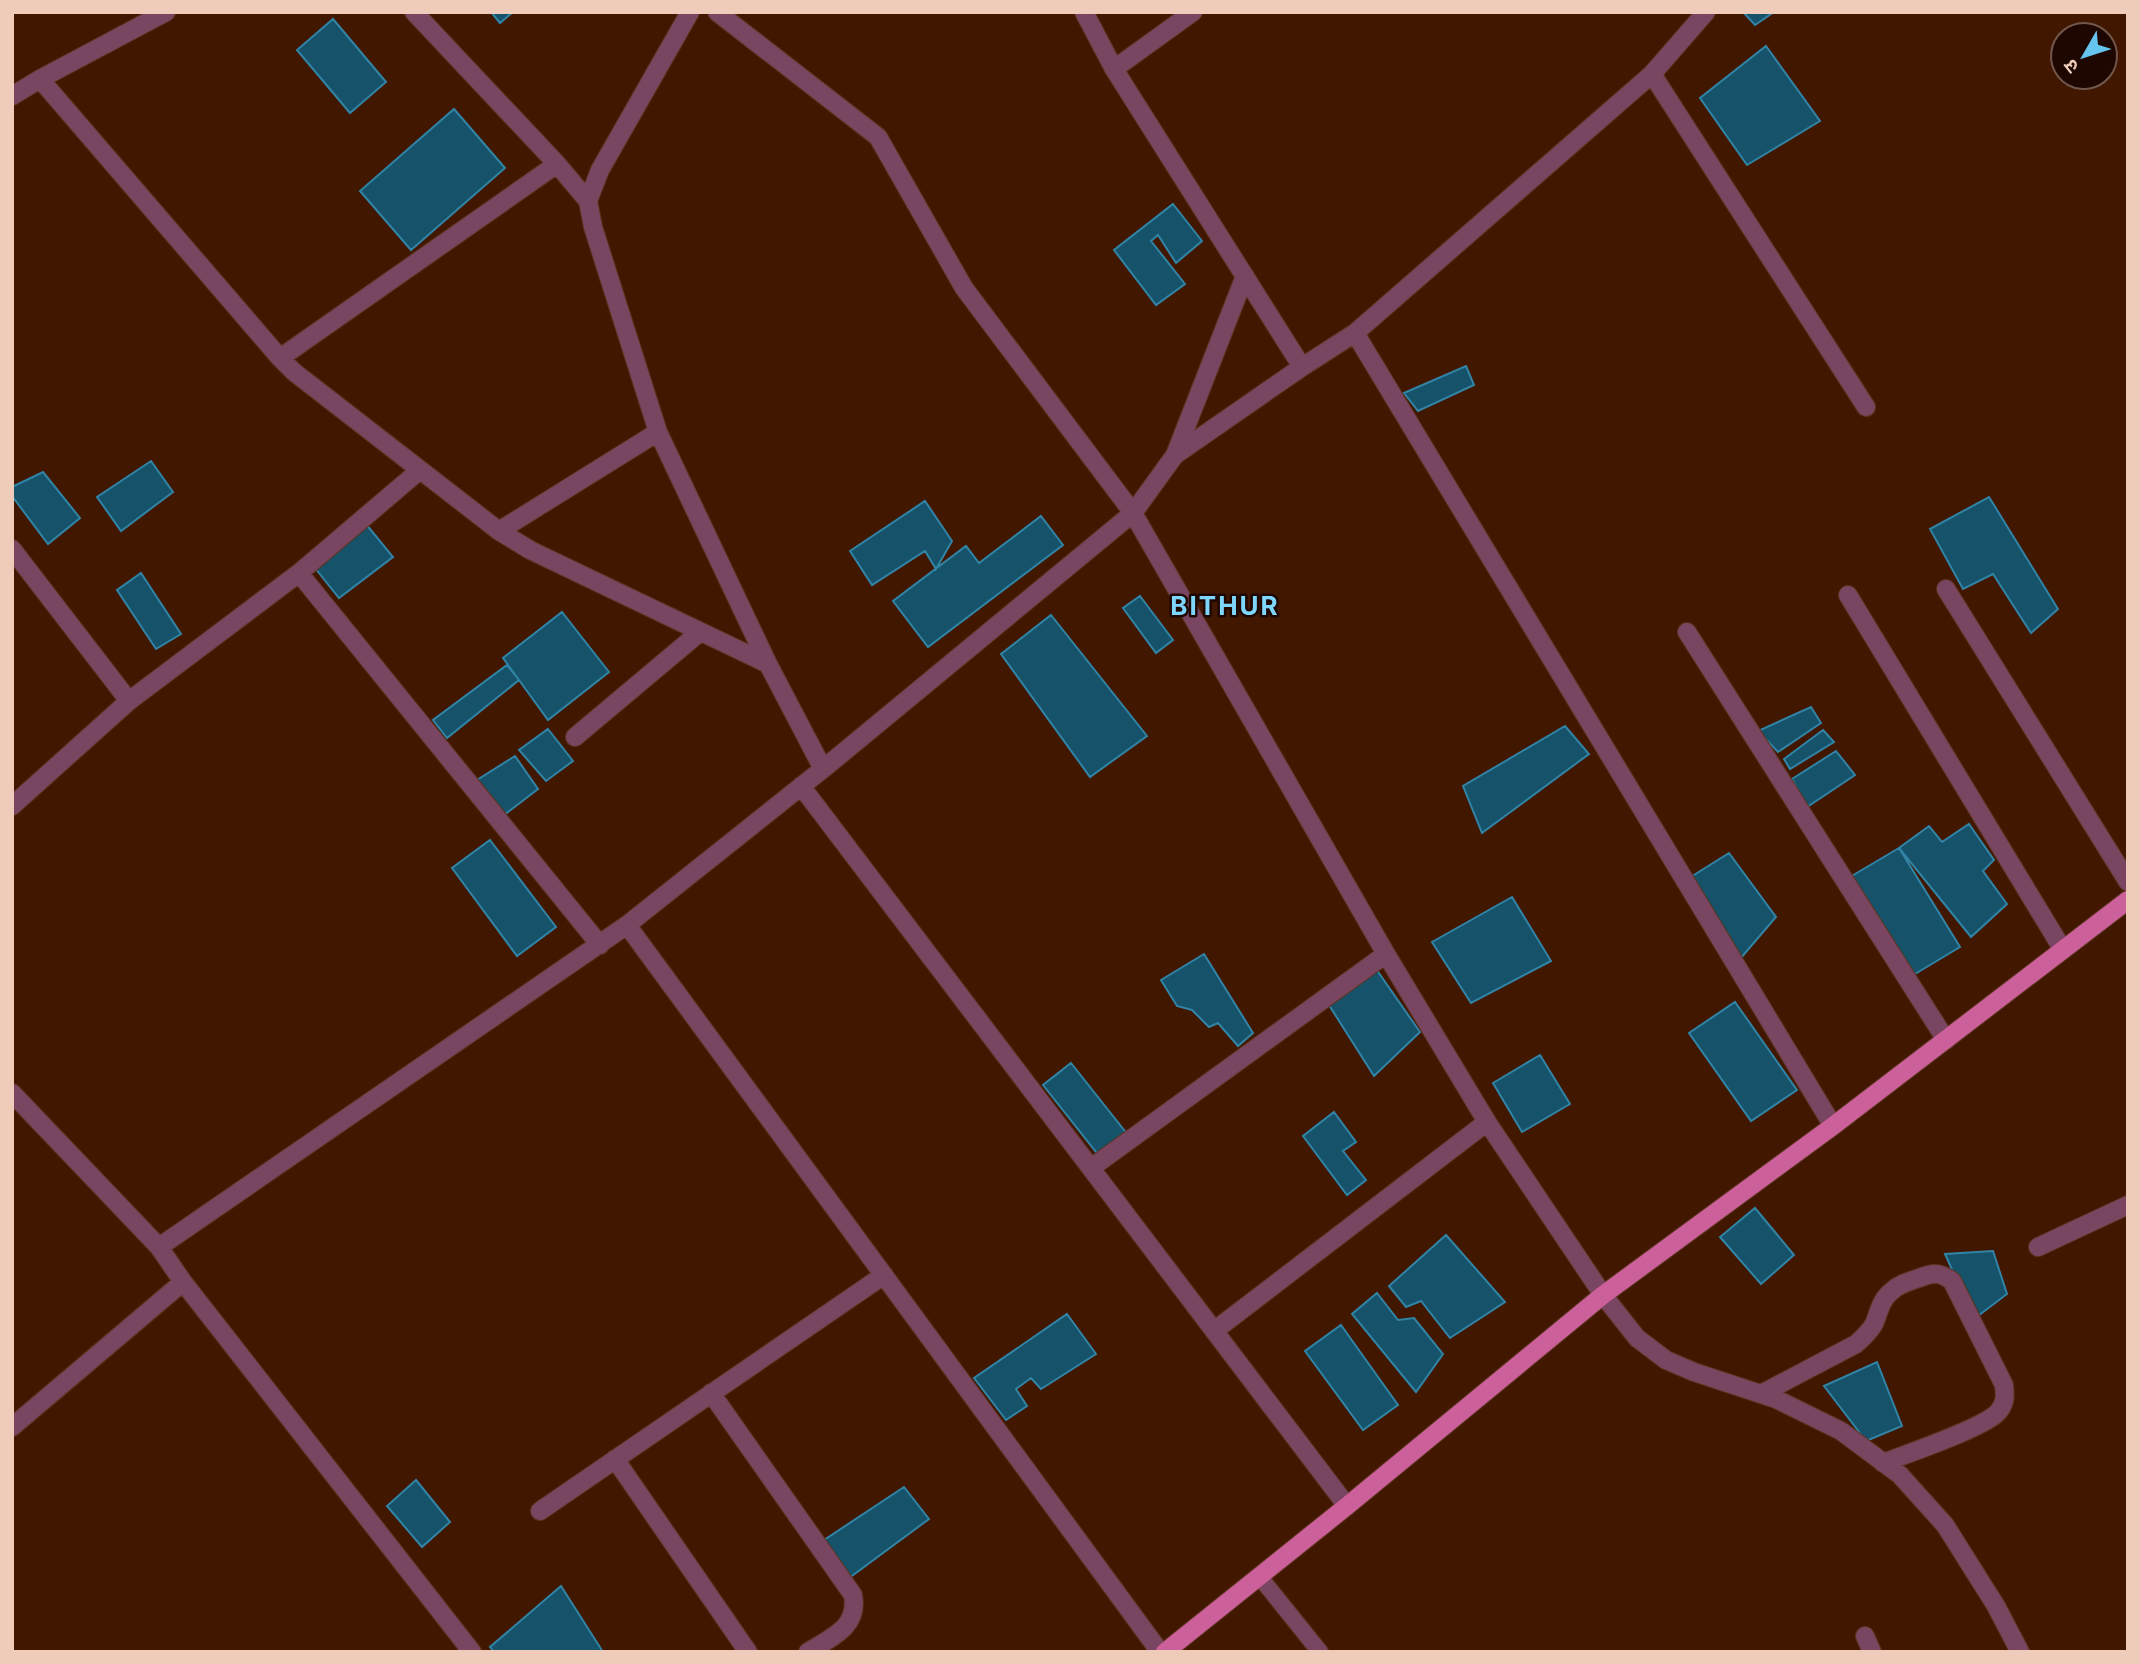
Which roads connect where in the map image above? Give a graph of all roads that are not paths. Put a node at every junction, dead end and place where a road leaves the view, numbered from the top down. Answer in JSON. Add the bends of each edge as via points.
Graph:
{"nodes":[{"id":1,"x":166,"y":12,"type":"edge"},
{"id":2,"x":414,"y":12,"type":"edge"},
{"id":3,"x":690,"y":12,"type":"edge"},
{"id":4,"x":717,"y":12,"type":"edge"},
{"id":5,"x":1084,"y":12,"type":"edge"},
{"id":6,"x":1193,"y":12,"type":"edge"},
{"id":7,"x":1706,"y":12,"type":"edge"},
{"id":8,"x":1115,"y":69,"type":"junction"},
{"id":9,"x":1652,"y":74,"type":"junction"},
{"id":10,"x":40,"y":79,"type":"junction"},
{"id":11,"x":12,"y":96,"type":"edge"},
{"id":12,"x":557,"y":164,"type":"junction"},
{"id":13,"x":588,"y":201,"type":"junction"},
{"id":14,"x":1245,"y":276,"type":"junction"},
{"id":15,"x":1356,"y":333,"type":"junction"},
{"id":16,"x":280,"y":358,"type":"junction"},
{"id":17,"x":1302,"y":367,"type":"junction"},
{"id":18,"x":1866,"y":407,"type":"dead end"},
{"id":19,"x":658,"y":432,"type":"junction"},
{"id":20,"x":1175,"y":455,"type":"junction"},
{"id":21,"x":420,"y":470,"type":"junction"},
{"id":22,"x":1133,"y":513,"type":"junction"},
{"id":23,"x":499,"y":531,"type":"junction"},
{"id":24,"x":12,"y":549,"type":"edge"},
{"id":25,"x":299,"y":573,"type":"junction"},
{"id":26,"x":1946,"y":589,"type":"dead end"},
{"id":27,"x":1848,"y":594,"type":"dead end"},
{"id":28,"x":700,"y":632,"type":"junction"},
{"id":29,"x":1687,"y":632,"type":"dead end"},
{"id":30,"x":768,"y":664,"type":"junction"},
{"id":31,"x":129,"y":701,"type":"junction"},
{"id":32,"x":575,"y":737,"type":"dead end"},
{"id":33,"x":822,"y":769,"type":"junction"},
{"id":34,"x":801,"y":786,"type":"junction"},
{"id":35,"x":12,"y":806,"type":"edge"},
{"id":36,"x":2128,"y":882,"type":"edge"},
{"id":37,"x":2128,"y":900,"type":"edge"},
{"id":38,"x":627,"y":925,"type":"junction"},
{"id":39,"x":600,"y":945,"type":"junction"},
{"id":40,"x":2063,"y":950,"type":"junction"},
{"id":41,"x":1386,"y":954,"type":"junction"},
{"id":42,"x":1946,"y":1040,"type":"junction"},
{"id":43,"x":12,"y":1093,"type":"edge"},
{"id":44,"x":1487,"y":1122,"type":"junction"},
{"id":45,"x":1833,"y":1126,"type":"junction"},
{"id":46,"x":1091,"y":1168,"type":"junction"},
{"id":47,"x":2128,"y":1205,"type":"edge"},
{"id":48,"x":159,"y":1247,"type":"junction"},
{"id":49,"x":2038,"y":1247,"type":"dead end"},
{"id":50,"x":884,"y":1275,"type":"junction"},
{"id":51,"x":183,"y":1282,"type":"junction"},
{"id":52,"x":1603,"y":1296,"type":"junction"},
{"id":53,"x":1214,"y":1331,"type":"junction"},
{"id":54,"x":711,"y":1393,"type":"junction"},
{"id":55,"x":1761,"y":1394,"type":"junction"},
{"id":56,"x":12,"y":1427,"type":"edge"},
{"id":57,"x":615,"y":1459,"type":"junction"},
{"id":58,"x":1883,"y":1463,"type":"junction"},
{"id":59,"x":1347,"y":1506,"type":"junction"},
{"id":60,"x":540,"y":1511,"type":"dead end"},
{"id":61,"x":1259,"y":1576,"type":"junction"},
{"id":62,"x":472,"y":1652,"type":"edge"},
{"id":63,"x":748,"y":1652,"type":"edge"},
{"id":64,"x":808,"y":1652,"type":"edge"},
{"id":65,"x":1163,"y":1652,"type":"edge"},
{"id":66,"x":1320,"y":1652,"type":"edge"},
{"id":67,"x":2020,"y":1652,"type":"edge"}],
"edges":[{"from":1,"to":10,"type":"street"},
{"from":2,"to":12,"type":"street"},
{"from":3,"to":13,"type":"street","via":[[600,170]]},
{"from":4,"to":22,"type":"street","via":[[878,137],[964,288]]},
{"from":5,"to":8,"type":"street"},
{"from":6,"to":8,"type":"street"},
{"from":7,"to":9,"type":"street"},
{"from":8,"to":14,"type":"street"},
{"from":9,"to":15,"type":"street"},
{"from":9,"to":18,"type":"street"},
{"from":10,"to":11,"type":"street"},
{"from":10,"to":16,"type":"street"},
{"from":12,"to":13,"type":"street"},
{"from":12,"to":16,"type":"street"},
{"from":13,"to":19,"type":"street"},
{"from":14,"to":17,"type":"street"},
{"from":14,"to":20,"type":"street"},
{"from":15,"to":17,"type":"street"},
{"from":15,"to":45,"type":"street"},
{"from":16,"to":21,"type":"street"},
{"from":17,"to":20,"type":"street"},
{"from":19,"to":23,"type":"street"},
{"from":19,"to":30,"type":"street"},
{"from":20,"to":22,"type":"street"},
{"from":21,"to":23,"type":"street"},
{"from":21,"to":25,"type":"street"},
{"from":22,"to":33,"type":"street"},
{"from":22,"to":41,"type":"street"},
{"from":23,"to":28,"type":"street"},
{"from":24,"to":31,"type":"street"},
{"from":25,"to":31,"type":"street"},
{"from":25,"to":39,"type":"street"},
{"from":26,"to":36,"type":"street"},
{"from":27,"to":40,"type":"street"},
{"from":28,"to":30,"type":"street"},
{"from":28,"to":32,"type":"street"},
{"from":29,"to":42,"type":"street"},
{"from":30,"to":33,"type":"street"},
{"from":31,"to":35,"type":"street"},
{"from":33,"to":34,"type":"street"},
{"from":34,"to":38,"type":"street"},
{"from":34,"to":46,"type":"street"},
{"from":37,"to":40,"type":"main road"},
{"from":38,"to":39,"type":"street"},
{"from":38,"to":50,"type":"street"},
{"from":39,"to":48,"type":"street"},
{"from":40,"to":42,"type":"main road"},
{"from":41,"to":44,"type":"street"},
{"from":41,"to":46,"type":"street"},
{"from":42,"to":45,"type":"main road"},
{"from":43,"to":48,"type":"street"},
{"from":44,"to":52,"type":"street"},
{"from":44,"to":53,"type":"street"},
{"from":45,"to":52,"type":"main road"},
{"from":46,"to":53,"type":"street"},
{"from":47,"to":49,"type":"street"},
{"from":48,"to":51,"type":"street"},
{"from":50,"to":54,"type":"street"},
{"from":50,"to":65,"type":"street"},
{"from":51,"to":56,"type":"street"},
{"from":51,"to":62,"type":"street"},
{"from":52,"to":55,"type":"street","via":[[1637,1338],[1666,1360]]},
{"from":52,"to":59,"type":"main road"},
{"from":53,"to":59,"type":"street"},
{"from":54,"to":57,"type":"street"},
{"from":54,"to":64,"type":"street","via":[[853,1595],[856,1608],[851,1620]]},
{"from":55,"to":58,"type":"street","via":[[1841,1431]]},
{"from":55,"to":58,"type":"street","via":[[1856,1345],[1889,1292],[1901,1284],[1942,1274],[1952,1281],[2004,1385],[2006,1399],[1998,1413],[1977,1425]]},
{"from":57,"to":60,"type":"street"},
{"from":57,"to":63,"type":"street"},
{"from":58,"to":67,"type":"street","via":[[1900,1475],[1945,1525]]},
{"from":59,"to":61,"type":"main road"},
{"from":61,"to":65,"type":"main road"},
{"from":61,"to":66,"type":"lane"}]}
